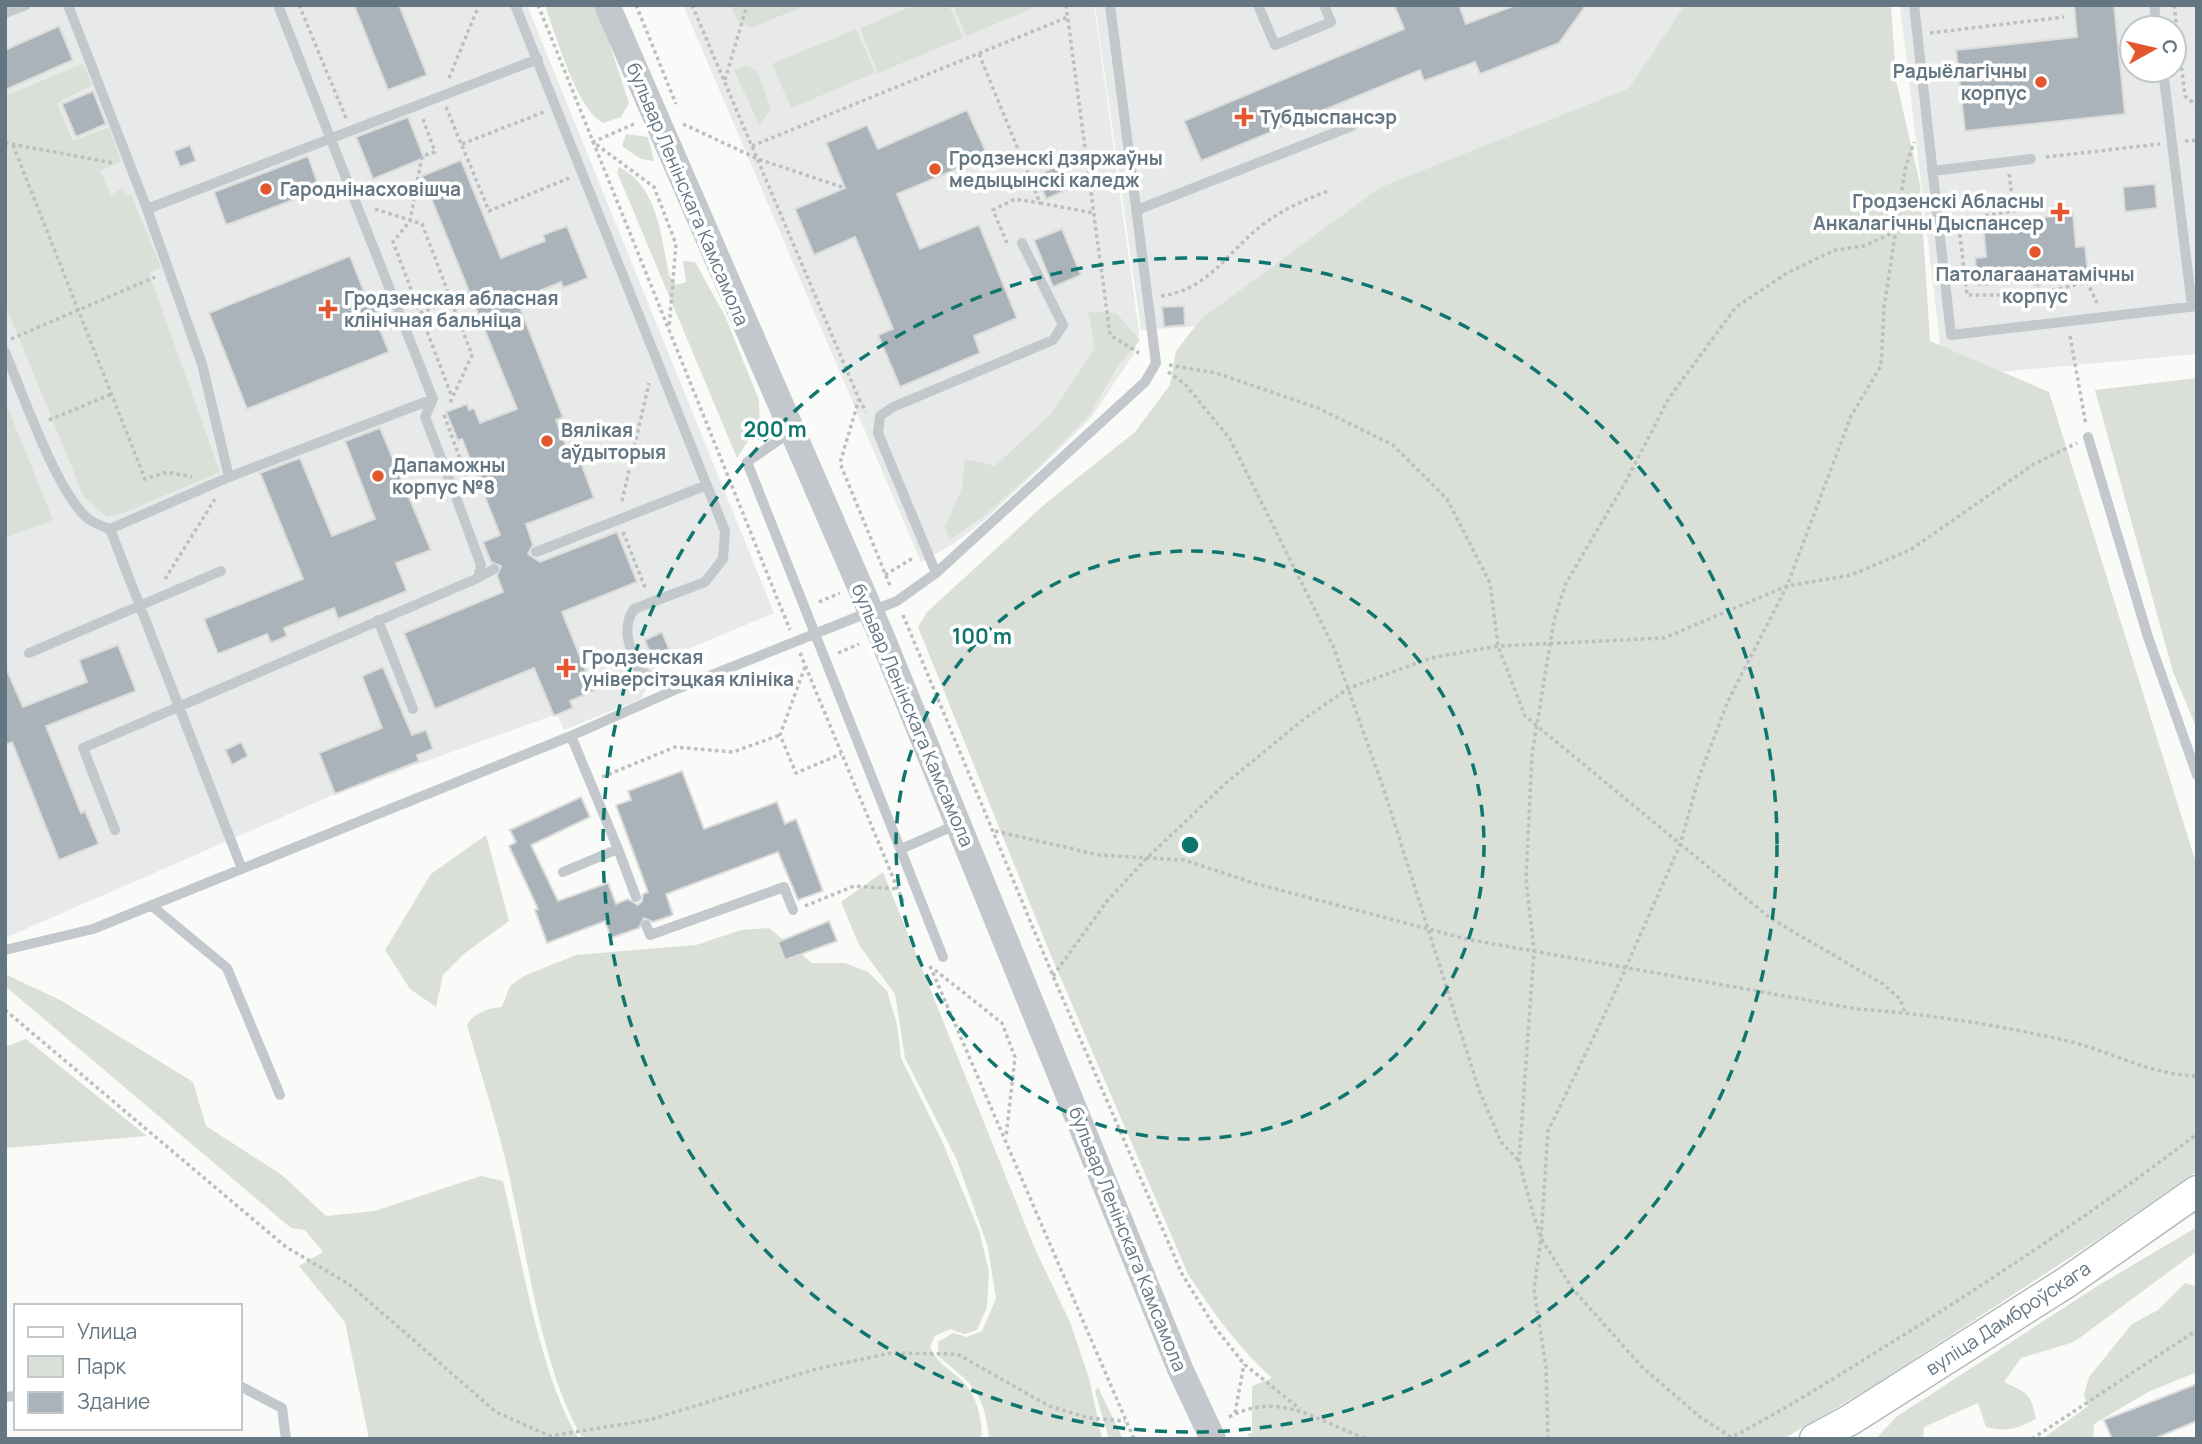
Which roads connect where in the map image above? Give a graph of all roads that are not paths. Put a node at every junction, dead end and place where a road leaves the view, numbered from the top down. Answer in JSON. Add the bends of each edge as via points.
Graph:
{"nodes":[{"id":1,"x":26,"y":5,"type":"edge"},
{"id":2,"x":68,"y":5,"type":"edge"},
{"id":3,"x":278,"y":5,"type":"edge"},
{"id":4,"x":515,"y":5,"type":"edge"},
{"id":5,"x":607,"y":5,"type":"edge"},
{"id":6,"x":1110,"y":5,"type":"edge"},
{"id":7,"x":1258,"y":5,"type":"edge"},
{"id":8,"x":1324,"y":5,"type":"edge"},
{"id":9,"x":1914,"y":5,"type":"edge"},
{"id":10,"x":5,"y":13,"type":"edge"},
{"id":11,"x":538,"y":59,"type":"junction"},
{"id":12,"x":2164,"y":84,"type":"edge"},
{"id":13,"x":1352,"y":126,"type":"dead end"},
{"id":14,"x":331,"y":137,"type":"junction"},
{"id":15,"x":2031,"y":159,"type":"road end"},
{"id":16,"x":1932,"y":171,"type":"junction"},
{"id":17,"x":147,"y":209,"type":"junction"},
{"id":18,"x":1137,"y":210,"type":"junction"},
{"id":19,"x":1022,"y":243,"type":"road end"},
{"id":20,"x":2194,"y":306,"type":"edge"},
{"id":21,"x":5,"y":352,"type":"edge"},
{"id":22,"x":433,"y":399,"type":"junction"},
{"id":23,"x":792,"y":431,"type":"junction"},
{"id":24,"x":2088,"y":437,"type":"road end"},
{"id":25,"x":229,"y":477,"type":"junction"},
{"id":26,"x":707,"y":485,"type":"junction"},
{"id":27,"x":110,"y":529,"type":"junction"},
{"id":28,"x":536,"y":552,"type":"dead end"},
{"id":29,"x":494,"y":569,"type":"dead end"},
{"id":30,"x":221,"y":571,"type":"dead end"},
{"id":31,"x":936,"y":573,"type":"junction"},
{"id":32,"x":478,"y":578,"type":"junction"},
{"id":33,"x":138,"y":607,"type":"junction"},
{"id":34,"x":870,"y":612,"type":"junction"},
{"id":35,"x":378,"y":620,"type":"junction"},
{"id":36,"x":814,"y":633,"type":"junction"},
{"id":37,"x":29,"y":653,"type":"dead end"},
{"id":38,"x":679,"y":688,"type":"junction"},
{"id":39,"x":180,"y":705,"type":"junction"},
{"id":40,"x":413,"y":709,"type":"dead end"},
{"id":41,"x":571,"y":737,"type":"junction"},
{"id":42,"x":2197,"y":775,"type":"edge"},
{"id":43,"x":958,"y":824,"type":"junction"},
{"id":44,"x":115,"y":830,"type":"dead end"},
{"id":45,"x":618,"y":849,"type":"junction"},
{"id":46,"x":901,"y":849,"type":"junction"},
{"id":47,"x":242,"y":869,"type":"junction"},
{"id":48,"x":563,"y":872,"type":"dead end"},
{"id":49,"x":636,"y":897,"type":"dead end"},
{"id":50,"x":152,"y":906,"type":"junction"},
{"id":51,"x":793,"y":910,"type":"road end"},
{"id":52,"x":646,"y":925,"type":"dead end"},
{"id":53,"x":5,"y":950,"type":"edge"},
{"id":54,"x":943,"y":957,"type":"dead end"},
{"id":55,"x":280,"y":1096,"type":"dead end"},
{"id":56,"x":2197,"y":1191,"type":"edge"},
{"id":57,"x":242,"y":1387,"type":"edge"},
{"id":58,"x":1217,"y":1431,"type":"edge"},
{"id":59,"x":286,"y":1439,"type":"edge"},
{"id":60,"x":1815,"y":1439,"type":"edge"}],
"edges":[{"from":1,"to":10,"type":"lane"},
{"from":2,"to":17,"type":"lane"},
{"from":3,"to":14,"type":"lane"},
{"from":4,"to":11,"type":"lane"},
{"from":5,"to":23,"type":"street","name":"бульвар Ленінскага Камсамола"},
{"from":6,"to":18,"type":"lane"},
{"from":7,"to":8,"type":"lane","via":[[1275,45],[1331,22]]},
{"from":9,"to":16,"type":"lane"},
{"from":11,"to":14,"type":"lane"},
{"from":11,"to":26,"type":"lane"},
{"from":12,"to":20,"type":"lane"},
{"from":13,"to":18,"type":"lane"},
{"from":14,"to":17,"type":"lane"},
{"from":14,"to":22,"type":"lane"},
{"from":15,"to":16,"type":"lane"},
{"from":16,"to":20,"type":"lane","via":[[1951,335]]},
{"from":17,"to":25,"type":"lane","via":[[202,364]]},
{"from":18,"to":31,"type":"lane","via":[[1156,363],[1145,382]]},
{"from":19,"to":31,"type":"lane","via":[[1063,325],[1054,340],[880,416],[878,433]]},
{"from":21,"to":27,"type":"lane","via":[[79,510]]},
{"from":22,"to":25,"type":"lane"},
{"from":22,"to":32,"type":"lane","via":[[425,418],[481,565]]},
{"from":23,"to":34,"type":"street","name":"бульвар Ленінскага Камсамола"},
{"from":23,"to":36,"type":"lane","via":[[747,463]]},
{"from":24,"to":42,"type":"lane","via":[[2148,636]]},
{"from":25,"to":27,"type":"lane"},
{"from":26,"to":28,"type":"lane"},
{"from":26,"to":38,"type":"lane","via":[[725,531],[723,559],[705,582],[634,608],[625,634],[639,671]]},
{"from":27,"to":33,"type":"lane"},
{"from":29,"to":32,"type":"lane"},
{"from":30,"to":33,"type":"lane"},
{"from":31,"to":34,"type":"lane","via":[[897,601]]},
{"from":32,"to":35,"type":"lane"},
{"from":33,"to":37,"type":"lane"},
{"from":33,"to":39,"type":"lane"},
{"from":34,"to":36,"type":"lane"},
{"from":34,"to":43,"type":"street","name":"бульвар Ленінскага Камсамола"},
{"from":35,"to":39,"type":"lane"},
{"from":35,"to":40,"type":"lane"},
{"from":36,"to":38,"type":"lane"},
{"from":36,"to":46,"type":"lane"},
{"from":38,"to":41,"type":"lane"},
{"from":39,"to":44,"type":"lane","via":[[83,748]]},
{"from":39,"to":47,"type":"lane"},
{"from":41,"to":45,"type":"lane"},
{"from":41,"to":47,"type":"lane"},
{"from":43,"to":46,"type":"lane"},
{"from":43,"to":58,"type":"street","name":"бульвар Ленінскага Камсамола","via":[[1181,1371]]},
{"from":45,"to":48,"type":"lane"},
{"from":45,"to":49,"type":"lane"},
{"from":46,"to":54,"type":"lane"},
{"from":47,"to":50,"type":"lane"},
{"from":50,"to":53,"type":"lane","via":[[93,929]]},
{"from":50,"to":55,"type":"lane","via":[[227,968]]},
{"from":51,"to":52,"type":"lane","via":[[784,887],[650,935]]},
{"from":56,"to":60,"type":"main road","name":"вуліца Дамброўскага","via":[[2067,1282]]},
{"from":57,"to":59,"type":"lane","via":[[282,1408]]}]}
